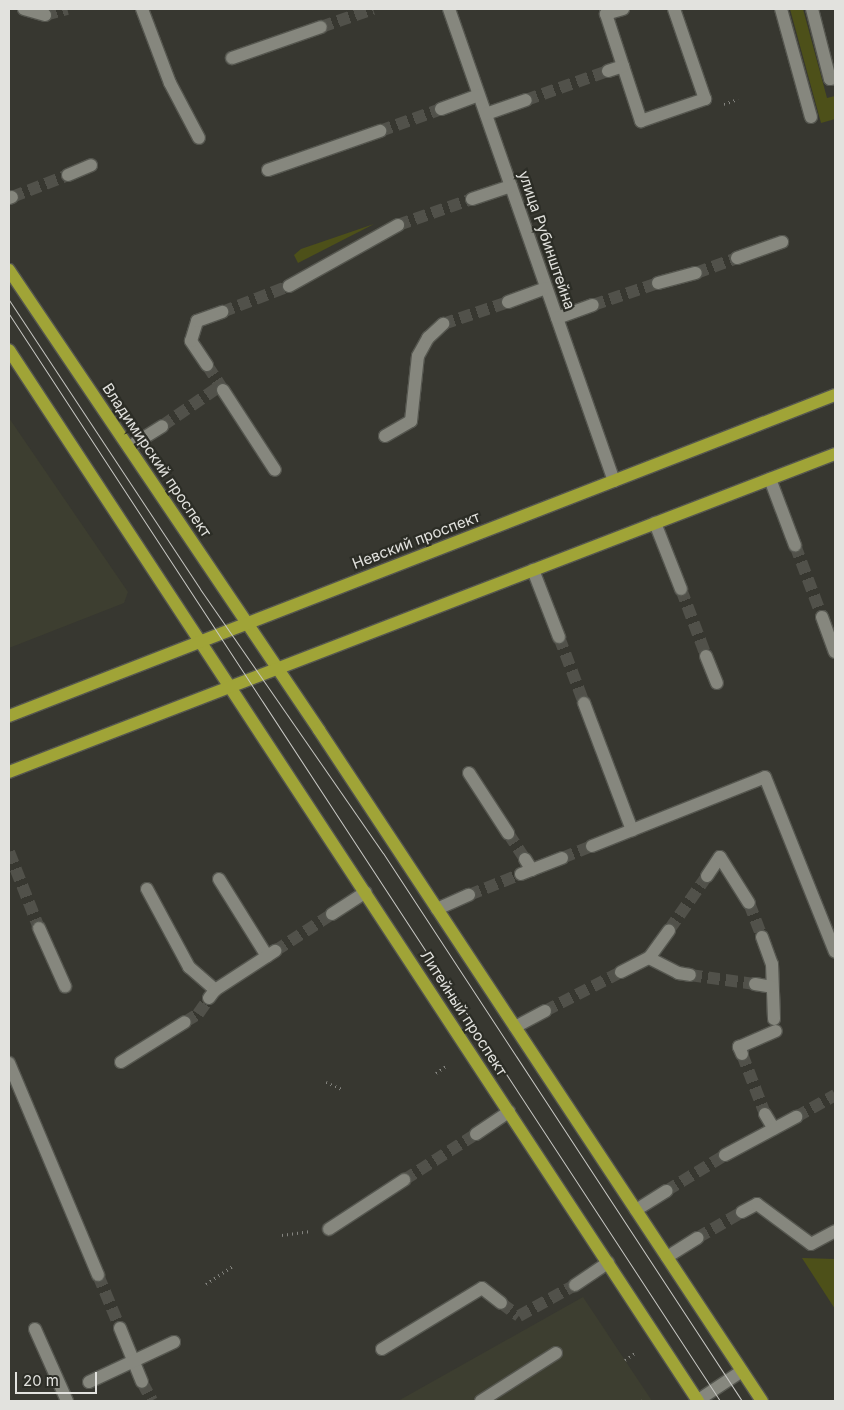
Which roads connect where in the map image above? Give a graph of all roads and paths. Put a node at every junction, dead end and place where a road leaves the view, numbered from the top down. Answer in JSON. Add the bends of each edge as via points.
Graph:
{"nodes":[{"id":1,"x":24,"y":9,"type":"edge"},
{"id":2,"x":142,"y":9,"type":"edge"},
{"id":3,"x":449,"y":9,"type":"edge"},
{"id":4,"x":623,"y":9,"type":"edge"},
{"id":5,"x":674,"y":9,"type":"edge"},
{"id":6,"x":780,"y":9,"type":"edge"},
{"id":7,"x":812,"y":9,"type":"edge"},
{"id":8,"x":45,"y":15,"type":"tunnel mouth"},
{"id":9,"x":321,"y":28,"type":"tunnel mouth"},
{"id":10,"x":232,"y":58,"type":"dead end"},
{"id":11,"x":623,"y":66,"type":"junction"},
{"id":12,"x":608,"y":71,"type":"tunnel mouth"},
{"id":13,"x":835,"y":78,"type":"edge"},
{"id":14,"x":479,"y":95,"type":"junction"},
{"id":15,"x":526,"y":100,"type":"tunnel mouth"},
{"id":16,"x":441,"y":109,"type":"tunnel mouth"},
{"id":17,"x":486,"y":114,"type":"junction"},
{"id":18,"x":811,"y":117,"type":"dead end"},
{"id":19,"x":380,"y":131,"type":"tunnel mouth"},
{"id":20,"x":200,"y":138,"type":"dead end"},
{"id":21,"x":92,"y":165,"type":"dead end"},
{"id":22,"x":268,"y":170,"type":"dead end"},
{"id":23,"x":68,"y":175,"type":"tunnel mouth"},
{"id":24,"x":511,"y":186,"type":"junction"},
{"id":25,"x":472,"y":199,"type":"tunnel mouth"},
{"id":26,"x":398,"y":225,"type":"tunnel mouth"},
{"id":27,"x":782,"y":242,"type":"dead end"},
{"id":28,"x":737,"y":258,"type":"tunnel mouth"},
{"id":29,"x":9,"y":270,"type":"edge"},
{"id":30,"x":696,"y":273,"type":"tunnel mouth"},
{"id":31,"x":658,"y":283,"type":"tunnel mouth"},
{"id":32,"x":289,"y":286,"type":"tunnel mouth"},
{"id":33,"x":546,"y":288,"type":"junction"},
{"id":34,"x":508,"y":302,"type":"tunnel mouth"},
{"id":35,"x":593,"y":305,"type":"tunnel mouth"},
{"id":36,"x":222,"y":312,"type":"tunnel mouth"},
{"id":37,"x":557,"y":318,"type":"junction"},
{"id":38,"x":443,"y":324,"type":"tunnel mouth"},
{"id":39,"x":9,"y":350,"type":"edge"},
{"id":40,"x":207,"y":365,"type":"tunnel mouth"},
{"id":41,"x":223,"y":390,"type":"tunnel mouth"},
{"id":42,"x":835,"y":395,"type":"edge"},
{"id":43,"x":162,"y":426,"type":"tunnel mouth"},
{"id":44,"x":385,"y":436,"type":"dead end"},
{"id":45,"x":129,"y":447,"type":"junction"},
{"id":46,"x":835,"y":454,"type":"edge"},
{"id":47,"x":276,"y":470,"type":"dead end"},
{"id":48,"x":770,"y":479,"type":"junction"},
{"id":49,"x":614,"y":481,"type":"junction"},
{"id":50,"x":655,"y":523,"type":"junction"},
{"id":51,"x":795,"y":545,"type":"tunnel mouth"},
{"id":52,"x":533,"y":570,"type":"junction"},
{"id":53,"x":681,"y":589,"type":"tunnel mouth"},
{"id":54,"x":822,"y":617,"type":"tunnel mouth"},
{"id":55,"x":247,"y":624,"type":"junction"},
{"id":56,"x":559,"y":636,"type":"tunnel mouth"},
{"id":57,"x":202,"y":642,"type":"junction"},
{"id":58,"x":835,"y":652,"type":"edge"},
{"id":59,"x":706,"y":656,"type":"tunnel mouth"},
{"id":60,"x":278,"y":668,"type":"junction"},
{"id":61,"x":717,"y":683,"type":"dead end"},
{"id":62,"x":231,"y":686,"type":"junction"},
{"id":63,"x":584,"y":703,"type":"tunnel mouth"},
{"id":64,"x":9,"y":716,"type":"edge"},
{"id":65,"x":9,"y":772,"type":"edge"},
{"id":66,"x":469,"y":773,"type":"dead end"},
{"id":67,"x":632,"y":830,"type":"junction"},
{"id":68,"x":508,"y":833,"type":"tunnel mouth"},
{"id":69,"x":592,"y":846,"type":"tunnel mouth"},
{"id":70,"x":562,"y":858,"type":"tunnel mouth"},
{"id":71,"x":526,"y":868,"type":"tunnel mouth"},
{"id":72,"x":707,"y":876,"type":"tunnel mouth"},
{"id":73,"x":219,"y":879,"type":"dead end"},
{"id":74,"x":147,"y":889,"type":"dead end"},
{"id":75,"x":366,"y":892,"type":"junction"},
{"id":76,"x":469,"y":895,"type":"tunnel mouth"},
{"id":77,"x":750,"y":903,"type":"tunnel mouth"},
{"id":78,"x":437,"y":909,"type":"junction"},
{"id":79,"x":332,"y":914,"type":"tunnel mouth"},
{"id":80,"x":39,"y":928,"type":"tunnel mouth"},
{"id":81,"x":669,"y":930,"type":"tunnel mouth"},
{"id":82,"x":762,"y":937,"type":"tunnel mouth"},
{"id":83,"x":835,"y":952,"type":"edge"},
{"id":84,"x":650,"y":958,"type":"junction"},
{"id":85,"x":621,"y":972,"type":"tunnel mouth"},
{"id":86,"x":690,"y":974,"type":"tunnel mouth"},
{"id":87,"x":755,"y":984,"type":"tunnel mouth"},
{"id":88,"x":64,"y":986,"type":"dead end"},
{"id":89,"x":772,"y":987,"type":"junction"},
{"id":90,"x":545,"y":1011,"type":"tunnel mouth"},
{"id":91,"x":184,"y":1022,"type":"tunnel mouth"},
{"id":92,"x":515,"y":1027,"type":"junction"},
{"id":93,"x":742,"y":1054,"type":"dead end"},
{"id":94,"x":9,"y":1062,"type":"edge"},
{"id":95,"x":121,"y":1062,"type":"dead end"},
{"id":96,"x":446,"y":1066,"type":"dead end"},
{"id":97,"x":436,"y":1073,"type":"dead end"},
{"id":98,"x":326,"y":1082,"type":"dead end"},
{"id":99,"x":342,"y":1089,"type":"dead end"},
{"id":100,"x":509,"y":1112,"type":"junction"},
{"id":101,"x":765,"y":1114,"type":"tunnel mouth"},
{"id":102,"x":796,"y":1117,"type":"tunnel mouth"},
{"id":103,"x":774,"y":1129,"type":"junction"},
{"id":104,"x":476,"y":1134,"type":"tunnel mouth"},
{"id":105,"x":725,"y":1154,"type":"tunnel mouth"},
{"id":106,"x":404,"y":1180,"type":"tunnel mouth"},
{"id":107,"x":666,"y":1191,"type":"tunnel mouth"},
{"id":108,"x":636,"y":1210,"type":"junction"},
{"id":109,"x":742,"y":1212,"type":"tunnel mouth"},
{"id":110,"x":329,"y":1229,"type":"joint"},
{"id":111,"x":835,"y":1231,"type":"edge"},
{"id":112,"x":282,"y":1235,"type":"dead end"},
{"id":113,"x":697,"y":1238,"type":"tunnel mouth"},
{"id":114,"x":667,"y":1257,"type":"junction"},
{"id":115,"x":608,"y":1263,"type":"junction"},
{"id":116,"x":233,"y":1266,"type":"dead end"},
{"id":117,"x":98,"y":1275,"type":"tunnel mouth"},
{"id":118,"x":206,"y":1284,"type":"dead end"},
{"id":119,"x":575,"y":1285,"type":"tunnel mouth"},
{"id":120,"x":501,"y":1303,"type":"tunnel mouth"},
{"id":121,"x":120,"y":1328,"type":"tunnel mouth"},
{"id":122,"x":35,"y":1329,"type":"dead end"},
{"id":123,"x":174,"y":1342,"type":"dead end"},
{"id":124,"x":382,"y":1349,"type":"dead end"},
{"id":125,"x":556,"y":1353,"type":"dead end"},
{"id":126,"x":635,"y":1353,"type":"dead end"},
{"id":127,"x":132,"y":1359,"type":"junction"},
{"id":128,"x":625,"y":1360,"type":"dead end"},
{"id":129,"x":742,"y":1371,"type":"junction"},
{"id":130,"x":89,"y":1382,"type":"dead end"},
{"id":131,"x":142,"y":1382,"type":"tunnel mouth"},
{"id":132,"x":67,"y":1401,"type":"edge"},
{"id":133,"x":481,"y":1401,"type":"edge"},
{"id":134,"x":698,"y":1401,"type":"edge"},
{"id":135,"x":762,"y":1401,"type":"edge"}],
"edges":[{"from":1,"to":8,"type":"street"},
{"from":2,"to":20,"type":"street","via":[[170,83]]},
{"from":3,"to":14,"type":"street","name":"улица Рубинштейна"},
{"from":4,"to":11,"type":"street","via":[[606,14]]},
{"from":5,"to":11,"type":"street","via":[[705,99],[641,121]]},
{"from":6,"to":18,"type":"street"},
{"from":7,"to":13,"type":"street","via":[[830,79]]},
{"from":9,"to":10,"type":"street"},
{"from":11,"to":12,"type":"street"},
{"from":14,"to":16,"type":"street"},
{"from":14,"to":17,"type":"street","name":"улица Рубинштейна"},
{"from":15,"to":17,"type":"street"},
{"from":17,"to":24,"type":"street","name":"улица Рубинштейна"},
{"from":19,"to":22,"type":"street"},
{"from":21,"to":23,"type":"street"},
{"from":24,"to":25,"type":"street"},
{"from":24,"to":33,"type":"street","name":"улица Рубинштейна"},
{"from":26,"to":32,"type":"street"},
{"from":27,"to":28,"type":"street"},
{"from":29,"to":45,"type":"main road","name":"Владимирский проспект"},
{"from":30,"to":31,"type":"street"},
{"from":33,"to":34,"type":"street"},
{"from":33,"to":37,"type":"street","name":"улица Рубинштейна"},
{"from":35,"to":37,"type":"street"},
{"from":36,"to":40,"type":"street","via":[[197,321],[191,341]]},
{"from":37,"to":49,"type":"street","name":"улица Рубинштейна"},
{"from":38,"to":44,"type":"street","via":[[428,338],[418,356],[411,421]]},
{"from":39,"to":57,"type":"main road"},
{"from":41,"to":47,"type":"street"},
{"from":42,"to":49,"type":"main road","name":"Невский проспект"},
{"from":43,"to":45,"type":"street"},
{"from":45,"to":55,"type":"main road","name":"Владимирский проспект"},
{"from":46,"to":48,"type":"main road"},
{"from":48,"to":50,"type":"main road"},
{"from":48,"to":51,"type":"street"},
{"from":49,"to":55,"type":"main road","name":"Невский проспект"},
{"from":50,"to":52,"type":"main road"},
{"from":50,"to":53,"type":"street"},
{"from":52,"to":56,"type":"street"},
{"from":52,"to":60,"type":"main road"},
{"from":54,"to":58,"type":"street"},
{"from":55,"to":57,"type":"main road","name":"Невский проспект"},
{"from":55,"to":60,"type":"main road","name":"Владимирский проспект"},
{"from":57,"to":62,"type":"main road","name":"Литейный проспект"},
{"from":57,"to":64,"type":"main road","name":"Невский проспект"},
{"from":59,"to":61,"type":"street"},
{"from":60,"to":62,"type":"main road"},
{"from":60,"to":78,"type":"main road"},
{"from":62,"to":65,"type":"main road"},
{"from":62,"to":75,"type":"main road","name":"Литейный проспект"},
{"from":63,"to":67,"type":"street"},
{"from":66,"to":68,"type":"street"},
{"from":67,"to":69,"type":"street"},
{"from":67,"to":83,"type":"street","via":[[765,777]]},
{"from":70,"to":71,"type":"street"},
{"from":72,"to":77,"type":"street","via":[[720,858]]},
{"from":73,"to":74,"type":"street","via":[[271,953],[212,994],[189,966]]},
{"from":75,"to":79,"type":"street"},
{"from":75,"to":100,"type":"main road","name":"Литейный проспект"},
{"from":76,"to":78,"type":"street"},
{"from":78,"to":92,"type":"main road"},
{"from":80,"to":88,"type":"street"},
{"from":81,"to":84,"type":"street"},
{"from":82,"to":89,"type":"street","via":[[772,964]]},
{"from":84,"to":85,"type":"street"},
{"from":84,"to":86,"type":"street","via":[[678,973]]},
{"from":87,"to":89,"type":"street"},
{"from":89,"to":93,"type":"street","via":[[775,1025],[740,1047]]},
{"from":90,"to":92,"type":"street"},
{"from":91,"to":95,"type":"street"},
{"from":92,"to":108,"type":"main road"},
{"from":94,"to":117,"type":"street"},
{"from":96,"to":97,"type":"path"},
{"from":98,"to":99,"type":"path"},
{"from":100,"to":104,"type":"street"},
{"from":100,"to":115,"type":"main road","name":"Литейный проспект"},
{"from":101,"to":103,"type":"street"},
{"from":102,"to":103,"type":"street"},
{"from":103,"to":105,"type":"street"},
{"from":106,"to":110,"type":"street"},
{"from":107,"to":108,"type":"street"},
{"from":108,"to":114,"type":"main road"},
{"from":109,"to":111,"type":"street","via":[[756,1204],[811,1244]]},
{"from":110,"to":112,"type":"path"},
{"from":113,"to":114,"type":"street"},
{"from":114,"to":129,"type":"main road"},
{"from":115,"to":119,"type":"street"},
{"from":115,"to":134,"type":"main road","name":"Литейный проспект"},
{"from":116,"to":118,"type":"path"},
{"from":120,"to":124,"type":"street","via":[[482,1288]]},
{"from":121,"to":127,"type":"street"},
{"from":122,"to":132,"type":"street"},
{"from":123,"to":127,"type":"street"},
{"from":125,"to":133,"type":"street"},
{"from":126,"to":128,"type":"path"},
{"from":127,"to":130,"type":"street"},
{"from":127,"to":131,"type":"street"},
{"from":129,"to":134,"type":"street"},
{"from":129,"to":135,"type":"main road"}]}
